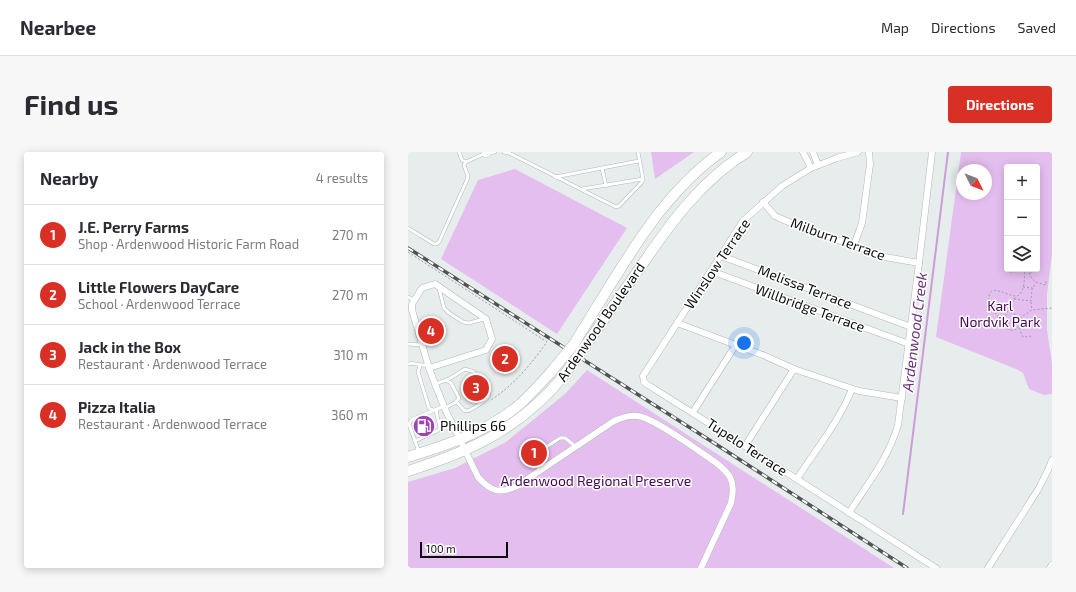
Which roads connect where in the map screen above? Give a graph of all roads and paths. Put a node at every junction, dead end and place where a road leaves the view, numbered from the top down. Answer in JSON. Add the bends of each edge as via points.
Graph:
{"nodes":[{"id":1,"x":459,"y":152,"type":"edge"},
{"id":2,"x":489,"y":152,"type":"edge"},
{"id":3,"x":504,"y":152,"type":"edge"},
{"id":4,"x":516,"y":152,"type":"edge"},
{"id":5,"x":638,"y":152,"type":"edge"},
{"id":6,"x":721,"y":152,"type":"edge"},
{"id":7,"x":747,"y":152,"type":"edge"},
{"id":8,"x":803,"y":152,"type":"edge"},
{"id":9,"x":813,"y":152,"type":"edge"},
{"id":10,"x":858,"y":152,"type":"edge"},
{"id":11,"x":869,"y":152,"type":"edge"},
{"id":12,"x":932,"y":152,"type":"edge"},
{"id":13,"x":514,"y":155,"type":"junction"},
{"id":14,"x":639,"y":161,"type":"junction"},
{"id":15,"x":466,"y":162,"type":"junction"},
{"id":16,"x":818,"y":165,"type":"junction"},
{"id":17,"x":602,"y":168,"type":"junction"},
{"id":18,"x":811,"y":168,"type":"junction"},
{"id":19,"x":555,"y":177,"type":"junction"},
{"id":20,"x":643,"y":179,"type":"junction"},
{"id":21,"x":606,"y":186,"type":"junction"},
{"id":22,"x":581,"y":190,"type":"junction"},
{"id":23,"x":763,"y":202,"type":"junction"},
{"id":24,"x":408,"y":228,"type":"edge"},
{"id":25,"x":854,"y":246,"type":"junction"},
{"id":26,"x":721,"y":256,"type":"junction"},
{"id":27,"x":919,"y":263,"type":"junction"},
{"id":28,"x":711,"y":271,"type":"junction"},
{"id":29,"x":1025,"y":272,"type":"edge"},
{"id":30,"x":1029,"y":272,"type":"edge"},
{"id":31,"x":1046,"y":281,"type":"dead end"},
{"id":32,"x":1036,"y":283,"type":"junction"},
{"id":33,"x":439,"y":286,"type":"junction"},
{"id":34,"x":1023,"y":287,"type":"junction"},
{"id":35,"x":1032,"y":289,"type":"junction"},
{"id":36,"x":1015,"y":297,"type":"junction"},
{"id":37,"x":411,"y":299,"type":"edge"},
{"id":38,"x":1014,"y":299,"type":"junction"},
{"id":39,"x":1031,"y":301,"type":"junction"},
{"id":40,"x":1052,"y":308,"type":"edge"},
{"id":41,"x":1032,"y":310,"type":"junction"},
{"id":42,"x":1008,"y":311,"type":"junction"},
{"id":43,"x":1020,"y":318,"type":"junction"},
{"id":44,"x":486,"y":319,"type":"junction"},
{"id":45,"x":677,"y":323,"type":"junction"},
{"id":46,"x":1002,"y":323,"type":"junction"},
{"id":47,"x":911,"y":327,"type":"junction"},
{"id":48,"x":1019,"y":327,"type":"junction"},
{"id":49,"x":1033,"y":336,"type":"dead end"},
{"id":50,"x":408,"y":344,"type":"edge"},
{"id":51,"x":909,"y":344,"type":"junction"},
{"id":52,"x":422,"y":345,"type":"junction"},
{"id":53,"x":735,"y":346,"type":"junction"},
{"id":54,"x":408,"y":364,"type":"edge"},
{"id":55,"x":420,"y":366,"type":"junction"},
{"id":56,"x":428,"y":366,"type":"junction"},
{"id":57,"x":794,"y":369,"type":"junction"},
{"id":58,"x":446,"y":380,"type":"junction"},
{"id":59,"x":480,"y":382,"type":"dead end"},
{"id":60,"x":644,"y":382,"type":"joint"},
{"id":61,"x":435,"y":384,"type":"junction"},
{"id":62,"x":485,"y":388,"type":"dead end"},
{"id":63,"x":852,"y":389,"type":"junction"},
{"id":64,"x":902,"y":398,"type":"junction"},
{"id":65,"x":456,"y":402,"type":"junction"},
{"id":66,"x":444,"y":407,"type":"junction"},
{"id":67,"x":435,"y":409,"type":"junction"},
{"id":68,"x":693,"y":412,"type":"junction"},
{"id":69,"x":461,"y":440,"type":"junction"},
{"id":70,"x":415,"y":441,"type":"junction"},
{"id":71,"x":745,"y":446,"type":"junction"},
{"id":72,"x":576,"y":447,"type":"junction"},
{"id":73,"x":466,"y":451,"type":"junction"},
{"id":74,"x":420,"y":454,"type":"junction"},
{"id":75,"x":408,"y":457,"type":"edge"},
{"id":76,"x":1052,"y":460,"type":"edge"},
{"id":77,"x":408,"y":471,"type":"edge"},
{"id":78,"x":540,"y":471,"type":"junction"},
{"id":79,"x":1050,"y":471,"type":"edge"},
{"id":80,"x":797,"y":479,"type":"junction"},
{"id":81,"x":849,"y":513,"type":"junction"},
{"id":82,"x":1052,"y":565,"type":"edge"},
{"id":83,"x":701,"y":568,"type":"edge"},
{"id":84,"x":936,"y":568,"type":"edge"},
{"id":85,"x":988,"y":568,"type":"edge"},
{"id":86,"x":1050,"y":568,"type":"edge"}],
"edges":[{"from":1,"to":15,"type":"lane","via":[[462,160]]},
{"from":2,"to":15,"type":"lane"},
{"from":3,"to":13,"type":"lane"},
{"from":4,"to":13,"type":"lane"},
{"from":5,"to":14,"type":"lane"},
{"from":6,"to":69,"type":"main road","name":"Ardenwood Boulevard","bridge":true,"via":[[688,179],[652,221],[574,344],[551,372],[518,405]]},
{"from":7,"to":73,"type":"main road","name":"Ardenwood Boulevard","bridge":true,"via":[[711,179],[684,207],[665,230],[573,365],[541,401],[492,438]]},
{"from":8,"to":18,"type":"street"},
{"from":9,"to":16,"type":"street"},
{"from":10,"to":16,"type":"street","name":"Winslow Terrace"},
{"from":11,"to":25,"type":"street","via":[[870,164],[862,224]]},
{"from":12,"to":27,"type":"street"},
{"from":13,"to":19,"type":"lane"},
{"from":14,"to":17,"type":"lane"},
{"from":14,"to":20,"type":"lane"},
{"from":15,"to":24,"type":"lane","via":[[464,165],[467,180],[439,242],[434,244]]},
{"from":16,"to":18,"type":"street","name":"Winslow Terrace"},
{"from":17,"to":19,"type":"lane"},
{"from":17,"to":21,"type":"lane"},
{"from":18,"to":23,"type":"street","name":"Winslow Terrace","via":[[782,186]]},
{"from":19,"to":22,"type":"lane"},
{"from":20,"to":21,"type":"lane"},
{"from":20,"to":22,"type":"lane","via":[[640,185],[616,207]]},
{"from":21,"to":22,"type":"lane"},
{"from":23,"to":25,"type":"street","name":"Milburn Terrace","via":[[775,216]]},
{"from":23,"to":26,"type":"street","name":"Winslow Terrace","via":[[743,221]]},
{"from":25,"to":27,"type":"street","name":"Milburn Terrace","via":[[885,257]]},
{"from":26,"to":28,"type":"street","name":"Winslow Terrace"},
{"from":26,"to":47,"type":"street","name":"Melissa Terrace"},
{"from":27,"to":47,"type":"street"},
{"from":28,"to":45,"type":"street","name":"Winslow Terrace"},
{"from":28,"to":51,"type":"street","name":"Willbridge Terrace"},
{"from":29,"to":34,"type":"path"},
{"from":30,"to":32,"type":"path"},
{"from":31,"to":32,"type":"path","via":[[1046,285]]},
{"from":32,"to":35,"type":"path"},
{"from":33,"to":37,"type":"street","via":[[435,284],[422,288]]},
{"from":33,"to":44,"type":"street"},
{"from":33,"to":44,"type":"lane","via":[[444,308],[449,313],[469,323]]},
{"from":34,"to":35,"type":"path"},
{"from":34,"to":36,"type":"path","via":[[1019,296]]},
{"from":35,"to":39,"type":"path"},
{"from":36,"to":38,"type":"path"},
{"from":36,"to":46,"type":"path","via":[[999,290],[990,294],[989,303]]},
{"from":37,"to":52,"type":"street"},
{"from":38,"to":39,"type":"path"},
{"from":38,"to":42,"type":"path"},
{"from":39,"to":41,"type":"path"},
{"from":40,"to":41,"type":"path"},
{"from":41,"to":43,"type":"path"},
{"from":42,"to":43,"type":"path"},
{"from":42,"to":46,"type":"path"},
{"from":43,"to":48,"type":"path"},
{"from":44,"to":56,"type":"street","via":[[492,339],[486,350]]},
{"from":45,"to":53,"type":"street"},
{"from":45,"to":60,"type":"street","name":"Winslow Terrace","via":[[643,376]]},
{"from":46,"to":48,"type":"path","via":[[1008,330],[1013,331]]},
{"from":47,"to":51,"type":"street"},
{"from":48,"to":49,"type":"path","via":[[1023,338]]},
{"from":50,"to":52,"type":"lane"},
{"from":51,"to":64,"type":"street"},
{"from":52,"to":56,"type":"street"},
{"from":53,"to":57,"type":"street"},
{"from":53,"to":68,"type":"street"},
{"from":54,"to":55,"type":"lane"},
{"from":55,"to":56,"type":"lane"},
{"from":55,"to":67,"type":"lane","via":[[418,372],[430,408]]},
{"from":56,"to":61,"type":"street"},
{"from":57,"to":63,"type":"street"},
{"from":57,"to":71,"type":"street"},
{"from":58,"to":59,"type":"lane","via":[[465,369],[474,372]]},
{"from":58,"to":61,"type":"lane"},
{"from":58,"to":65,"type":"lane","via":[[451,383],[459,398]]},
{"from":60,"to":68,"type":"street","name":"Tupelo Terrace"},
{"from":61,"to":66,"type":"street"},
{"from":62,"to":65,"type":"lane","via":[[489,396],[471,410],[466,411]]},
{"from":63,"to":64,"type":"street"},
{"from":63,"to":80,"type":"street","via":[[840,414]]},
{"from":64,"to":81,"type":"street","via":[[893,442],[883,462]]},
{"from":65,"to":66,"type":"lane"},
{"from":66,"to":67,"type":"lane"},
{"from":66,"to":69,"type":"street"},
{"from":67,"to":70,"type":"lane","via":[[440,428]]},
{"from":67,"to":70,"type":"lane","via":[[411,420],[409,424]]},
{"from":68,"to":71,"type":"street","name":"Tupelo Terrace"},
{"from":69,"to":73,"type":"street"},
{"from":69,"to":74,"type":"main road","name":"Ardenwood Boulevard"},
{"from":70,"to":74,"type":"lane"},
{"from":71,"to":80,"type":"street","name":"Tupelo Terrace"},
{"from":72,"to":78,"type":"street"},
{"from":72,"to":78,"type":"lane","via":[[571,441],[560,438],[534,455]]},
{"from":72,"to":83,"type":"street","via":[[614,421],[626,416],[639,416],[651,421],[723,468],[730,476],[733,494]]},
{"from":73,"to":77,"type":"main road","name":"Ardenwood Boulevard"},
{"from":73,"to":78,"type":"street","via":[[478,477],[485,485],[496,491],[506,491],[517,486]]},
{"from":74,"to":75,"type":"main road","name":"Ardenwood Boulevard"},
{"from":76,"to":79,"type":"street"},
{"from":79,"to":85,"type":"street"},
{"from":80,"to":81,"type":"street","name":"Tupelo Terrace"},
{"from":81,"to":84,"type":"street","name":"Tupelo Terrace"},
{"from":82,"to":86,"type":"street"}]}
